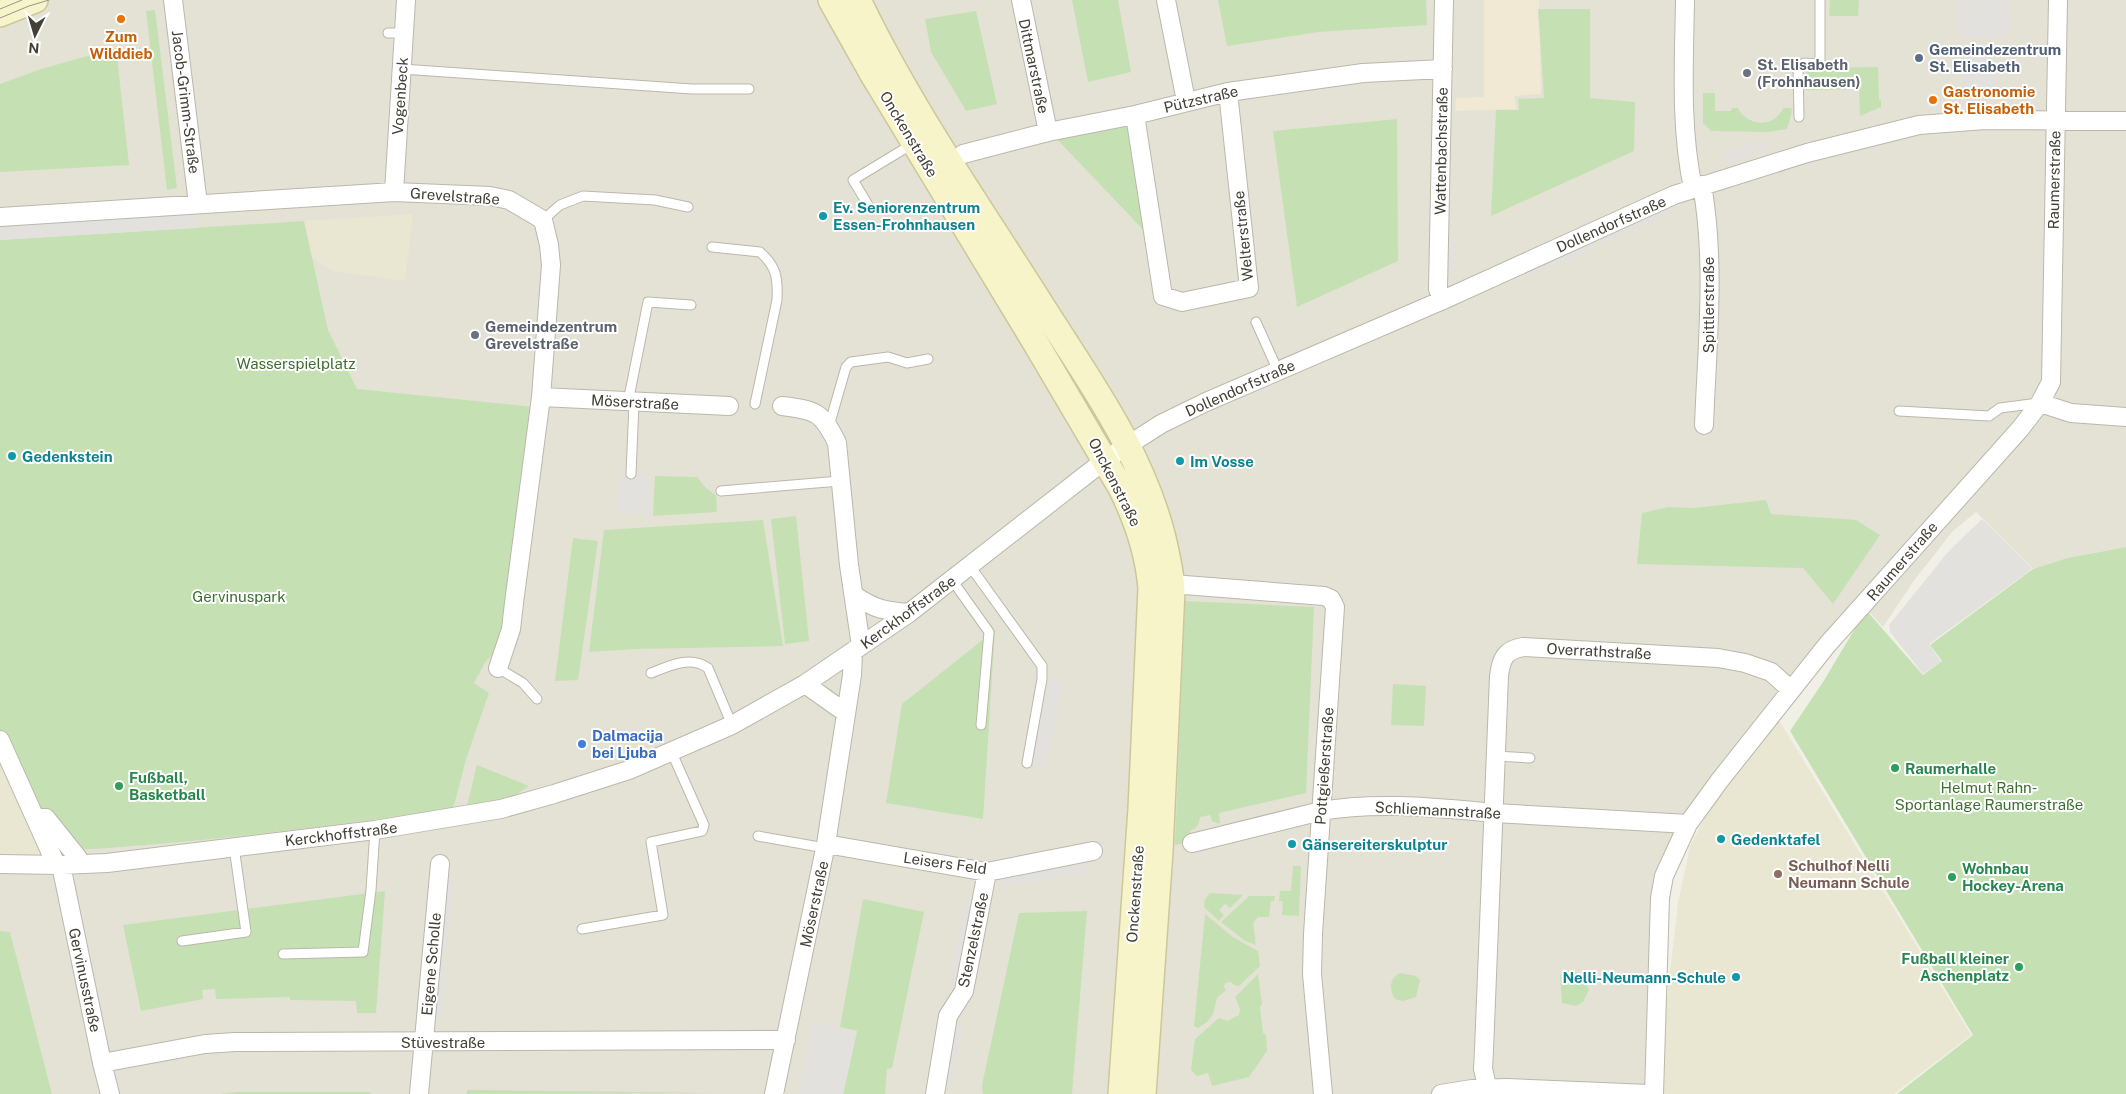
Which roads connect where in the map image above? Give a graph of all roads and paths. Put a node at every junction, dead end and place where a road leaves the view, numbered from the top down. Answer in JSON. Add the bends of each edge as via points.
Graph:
{"nodes":[{"id":1,"x":35,"y":0,"type":"edge"},
{"id":2,"x":173,"y":0,"type":"edge"},
{"id":3,"x":406,"y":0,"type":"edge"},
{"id":4,"x":831,"y":0,"type":"edge"},
{"id":5,"x":858,"y":0,"type":"edge"},
{"id":6,"x":1021,"y":0,"type":"edge"},
{"id":7,"x":1166,"y":0,"type":"edge"},
{"id":8,"x":1444,"y":0,"type":"edge"},
{"id":9,"x":1685,"y":0,"type":"edge"},
{"id":10,"x":1820,"y":0,"type":"edge"},
{"id":11,"x":2058,"y":0,"type":"edge"},
{"id":12,"x":0,"y":14,"type":"edge"},
{"id":13,"x":402,"y":69,"type":"junction"},
{"id":14,"x":1443,"y":69,"type":"junction"},
{"id":15,"x":749,"y":89,"type":"dead end"},
{"id":16,"x":1228,"y":92,"type":"junction"},
{"id":17,"x":1186,"y":102,"type":"junction"},
{"id":18,"x":1135,"y":115,"type":"junction"},
{"id":19,"x":1799,"y":118,"type":"dead end"},
{"id":20,"x":2126,"y":121,"type":"edge"},
{"id":21,"x":2054,"y":122,"type":"junction"},
{"id":22,"x":1048,"y":132,"type":"junction"},
{"id":23,"x":914,"y":143,"type":"junction"},
{"id":24,"x":962,"y":154,"type":"dead end"},
{"id":25,"x":1698,"y":187,"type":"junction"},
{"id":26,"x":394,"y":192,"type":"junction"},
{"id":27,"x":198,"y":204,"type":"junction"},
{"id":28,"x":868,"y":205,"type":"dead end"},
{"id":29,"x":688,"y":207,"type":"dead end"},
{"id":30,"x":0,"y":216,"type":"edge"},
{"id":31,"x":542,"y":220,"type":"junction"},
{"id":32,"x":712,"y":247,"type":"dead end"},
{"id":33,"x":1443,"y":300,"type":"junction"},
{"id":34,"x":691,"y":305,"type":"dead end"},
{"id":35,"x":1256,"y":322,"type":"dead end"},
{"id":36,"x":928,"y":359,"type":"dead end"},
{"id":37,"x":1278,"y":371,"type":"junction"},
{"id":38,"x":541,"y":397,"type":"junction"},
{"id":39,"x":631,"y":402,"type":"junction"},
{"id":40,"x":2040,"y":403,"type":"junction"},
{"id":41,"x":755,"y":404,"type":"dead end"},
{"id":42,"x":729,"y":406,"type":"dead end"},
{"id":43,"x":782,"y":406,"type":"dead end"},
{"id":44,"x":1899,"y":411,"type":"dead end"},
{"id":45,"x":2126,"y":417,"type":"edge"},
{"id":46,"x":1704,"y":425,"type":"dead end"},
{"id":47,"x":829,"y":426,"type":"junction"},
{"id":48,"x":1128,"y":445,"type":"junction"},
{"id":49,"x":1106,"y":460,"type":"junction"},
{"id":50,"x":631,"y":474,"type":"dead end"},
{"id":51,"x":840,"y":480,"type":"junction"},
{"id":52,"x":721,"y":491,"type":"dead end"},
{"id":53,"x":970,"y":566,"type":"junction"},
{"id":54,"x":952,"y":580,"type":"junction"},
{"id":55,"x":1172,"y":584,"type":"junction"},
{"id":56,"x":854,"y":595,"type":"junction"},
{"id":57,"x":909,"y":613,"type":"junction"},
{"id":58,"x":857,"y":649,"type":"junction"},
{"id":59,"x":498,"y":668,"type":"joint"},
{"id":60,"x":651,"y":673,"type":"dead end"},
{"id":61,"x":805,"y":684,"type":"junction"},
{"id":62,"x":1790,"y":689,"type":"junction"},
{"id":63,"x":537,"y":699,"type":"dead end"},
{"id":64,"x":846,"y":713,"type":"junction"},
{"id":65,"x":732,"y":725,"type":"junction"},
{"id":66,"x":981,"y":725,"type":"dead end"},
{"id":67,"x":0,"y":740,"type":"edge"},
{"id":68,"x":672,"y":753,"type":"junction"},
{"id":69,"x":1496,"y":756,"type":"junction"},
{"id":70,"x":1530,"y":758,"type":"dead end"},
{"id":71,"x":1026,"y":763,"type":"dead end"},
{"id":72,"x":1321,"y":811,"type":"junction"},
{"id":73,"x":1495,"y":812,"type":"junction"},
{"id":74,"x":36,"y":818,"type":"junction"},
{"id":75,"x":1688,"y":824,"type":"junction"},
{"id":76,"x":375,"y":830,"type":"junction"},
{"id":77,"x":758,"y":836,"type":"dead end"},
{"id":78,"x":1192,"y":843,"type":"dead end"},
{"id":79,"x":826,"y":846,"type":"junction"},
{"id":80,"x":234,"y":847,"type":"junction"},
{"id":81,"x":1093,"y":851,"type":"dead end"},
{"id":82,"x":78,"y":858,"type":"dead end"},
{"id":83,"x":58,"y":863,"type":"junction"},
{"id":84,"x":0,"y":864,"type":"edge"},
{"id":85,"x":440,"y":864,"type":"dead end"},
{"id":86,"x":987,"y":872,"type":"junction"},
{"id":87,"x":582,"y":929,"type":"dead end"},
{"id":88,"x":182,"y":941,"type":"dead end"},
{"id":89,"x":282,"y":954,"type":"dead end"},
{"id":90,"x":786,"y":1040,"type":"junction"},
{"id":91,"x":424,"y":1042,"type":"junction"},
{"id":92,"x":102,"y":1063,"type":"junction"},
{"id":93,"x":1488,"y":1091,"type":"edge"},
{"id":94,"x":110,"y":1094,"type":"edge"},
{"id":95,"x":419,"y":1094,"type":"edge"},
{"id":96,"x":774,"y":1094,"type":"edge"},
{"id":97,"x":935,"y":1094,"type":"edge"},
{"id":98,"x":1121,"y":1094,"type":"edge"},
{"id":99,"x":1143,"y":1094,"type":"edge"},
{"id":100,"x":1323,"y":1094,"type":"edge"},
{"id":101,"x":1441,"y":1094,"type":"edge"},
{"id":102,"x":1649,"y":1094,"type":"edge"},
{"id":103,"x":1654,"y":1094,"type":"edge"}],
"edges":[{"from":1,"to":12,"type":"main road"},
{"from":2,"to":27,"type":"street","name":"Jacob-Grimm-Straße"},
{"from":3,"to":13,"type":"street","name":"Vogenbeck","via":[[396,33]]},
{"from":4,"to":23,"type":"main road","name":"Onckenstraße"},
{"from":5,"to":48,"type":"main road","name":"Onckenstraße","via":[[894,70],[1097,390]]},
{"from":6,"to":22,"type":"street","name":"Dittmarstraße"},
{"from":7,"to":17,"type":"street"},
{"from":8,"to":14,"type":"street","name":"Wattenbachstraße"},
{"from":9,"to":25,"type":"street","name":"Spittlerstraße","via":[[1684,114],[1688,162]]},
{"from":10,"to":19,"type":"lane","via":[[1820,64],[1798,66]]},
{"from":11,"to":21,"type":"street","name":"Raumerstraße"},
{"from":13,"to":15,"type":"lane","via":[[692,89]]},
{"from":13,"to":26,"type":"street","name":"Vogenbeck"},
{"from":14,"to":16,"type":"street","name":"Pützstraße","via":[[1363,72]]},
{"from":14,"to":33,"type":"street","name":"Wattenbachstraße","via":[[1438,289]]},
{"from":16,"to":17,"type":"street","name":"Pützstraße"},
{"from":16,"to":18,"type":"street","name":"Welterstraße","via":[[1249,288],[1182,302],[1163,296]]},
{"from":17,"to":18,"type":"street","name":"Pützstraße"},
{"from":18,"to":22,"type":"street","name":"Pützstraße"},
{"from":20,"to":21,"type":"street","name":"Dollendorfstraße"},
{"from":21,"to":25,"type":"street","name":"Dollendorfstraße","via":[[1985,120],[1919,125],[1807,153]]},
{"from":21,"to":40,"type":"street","name":"Raumerstraße","via":[[2051,382]]},
{"from":22,"to":24,"type":"street","name":"Pützstraße"},
{"from":23,"to":28,"type":"lane","via":[[853,180]]},
{"from":23,"to":49,"type":"main road","name":"Onckenstraße"},
{"from":25,"to":33,"type":"street","name":"Dollendorfstraße"},
{"from":25,"to":46,"type":"street","name":"Spittlerstraße","via":[[1708,220],[1708,356]]},
{"from":26,"to":27,"type":"street","name":"Grevelstraße"},
{"from":26,"to":31,"type":"street","name":"Grevelstraße","via":[[490,196],[509,200]]},
{"from":27,"to":30,"type":"street","name":"Grevelstraße"},
{"from":29,"to":31,"type":"lane","via":[[655,200],[583,196],[560,205]]},
{"from":31,"to":38,"type":"street","via":[[551,265]]},
{"from":32,"to":41,"type":"lane","via":[[760,252],[774,267],[777,300]]},
{"from":33,"to":37,"type":"street","name":"Dollendorfstraße"},
{"from":34,"to":39,"type":"lane","via":[[648,302]]},
{"from":35,"to":37,"type":"lane"},
{"from":36,"to":47,"type":"lane","via":[[907,364],[888,357],[851,362],[846,367]]},
{"from":37,"to":48,"type":"street","name":"Dollendorfstraße","via":[[1162,424]]},
{"from":38,"to":39,"type":"street","name":"Möserstraße"},
{"from":38,"to":59,"type":"street","via":[[511,629]]},
{"from":39,"to":42,"type":"street","name":"Möserstraße"},
{"from":39,"to":50,"type":"lane"},
{"from":40,"to":44,"type":"lane","via":[[2000,408],[1988,416]]},
{"from":40,"to":45,"type":"street","via":[[2071,413]]},
{"from":40,"to":62,"type":"street","name":"Raumerstraße"},
{"from":43,"to":47,"type":"street","via":[[815,412]]},
{"from":47,"to":51,"type":"street","name":"Möserstraße","via":[[837,443]]},
{"from":48,"to":49,"type":"street","name":"Kerckhoffstraße"},
{"from":48,"to":55,"type":"main road","name":"Onckenstraße","via":[[1154,507]]},
{"from":49,"to":53,"type":"street","name":"Kerckhoffstraße"},
{"from":49,"to":98,"type":"main road","name":"Onckenstraße","via":[[1141,534],[1152,588],[1141,818]]},
{"from":51,"to":52,"type":"lane"},
{"from":51,"to":56,"type":"street","name":"Möserstraße"},
{"from":53,"to":54,"type":"street","name":"Kerckhoffstraße"},
{"from":53,"to":71,"type":"lane","via":[[1042,666]]},
{"from":54,"to":57,"type":"street","name":"Kerckhoffstraße"},
{"from":54,"to":66,"type":"lane","via":[[989,632]]},
{"from":55,"to":72,"type":"street","name":"Pottgießerstraße","via":[[1331,599],[1335,607]]},
{"from":55,"to":99,"type":"main road","name":"Onckenstraße","via":[[1162,810]]},
{"from":56,"to":57,"type":"street","via":[[885,611]]},
{"from":56,"to":58,"type":"street","name":"Möserstraße"},
{"from":57,"to":58,"type":"street","name":"Kerckhoffstraße"},
{"from":58,"to":61,"type":"street","name":"Kerckhoffstraße"},
{"from":58,"to":64,"type":"street","name":"Möserstraße"},
{"from":59,"to":63,"type":"lane","via":[[523,682]]},
{"from":60,"to":65,"type":"lane","via":[[675,663],[701,663],[708,668]]},
{"from":61,"to":64,"type":"street"},
{"from":61,"to":65,"type":"street","name":"Kerckhoffstraße"},
{"from":62,"to":69,"type":"street","name":"Overrathstraße","via":[[1770,672],[1718,658],[1512,649],[1500,663]]},
{"from":62,"to":75,"type":"street","name":"Raumerstraße"},
{"from":64,"to":79,"type":"street","name":"Möserstraße"},
{"from":65,"to":68,"type":"street","name":"Kerckhoffstraße"},
{"from":67,"to":74,"type":"street","name":"Gervinusstraße"},
{"from":68,"to":76,"type":"street","name":"Kerckhoffstraße","via":[[597,781],[501,809]]},
{"from":68,"to":87,"type":"lane","via":[[704,825],[702,831],[651,842],[663,915]]},
{"from":69,"to":70,"type":"lane"},
{"from":69,"to":73,"type":"street","name":"Overrathstraße"},
{"from":72,"to":73,"type":"street","name":"Schliemannstraße","via":[[1380,806]]},
{"from":72,"to":78,"type":"street","name":"Schliemannstraße"},
{"from":72,"to":100,"type":"street","name":"Pottgießerstraße","via":[[1312,974]]},
{"from":73,"to":75,"type":"street","name":"Schliemannstraße"},
{"from":73,"to":93,"type":"street","name":"Overrathstraße","via":[[1484,1069]]},
{"from":74,"to":82,"type":"street","via":[[46,818]]},
{"from":74,"to":83,"type":"street","name":"Gervinusstraße"},
{"from":75,"to":103,"type":"street","name":"Raumerstraße","via":[[1664,876],[1660,898]]},
{"from":76,"to":80,"type":"street","name":"Kerckhoffstraße"},
{"from":76,"to":89,"type":"lane","via":[[363,952]]},
{"from":77,"to":79,"type":"lane"},
{"from":79,"to":86,"type":"street","name":"Leisers Feld"},
{"from":79,"to":90,"type":"street","name":"Möserstraße"},
{"from":80,"to":83,"type":"street","name":"Kerckhoffstraße","via":[[108,862]]},
{"from":80,"to":88,"type":"lane","via":[[246,932]]},
{"from":81,"to":86,"type":"street","name":"Leisers Feld"},
{"from":83,"to":84,"type":"street","name":"Kerckhoffstraße"},
{"from":83,"to":92,"type":"street","name":"Gervinusstraße"},
{"from":85,"to":91,"type":"street","name":"Eigene Scholle"},
{"from":86,"to":97,"type":"street","name":"Stenzelstraße","via":[[964,991],[948,1016]]},
{"from":90,"to":91,"type":"street","name":"Stüvestraße"},
{"from":90,"to":96,"type":"street","name":"Möserstraße"},
{"from":91,"to":92,"type":"street","name":"Stüvestraße","via":[[205,1044]]},
{"from":91,"to":95,"type":"street","name":"Eigene Scholle"},
{"from":92,"to":94,"type":"street","name":"Gervinusstraße"},
{"from":93,"to":101,"type":"street"},
{"from":93,"to":102,"type":"street","via":[[1548,1089]]}]}
